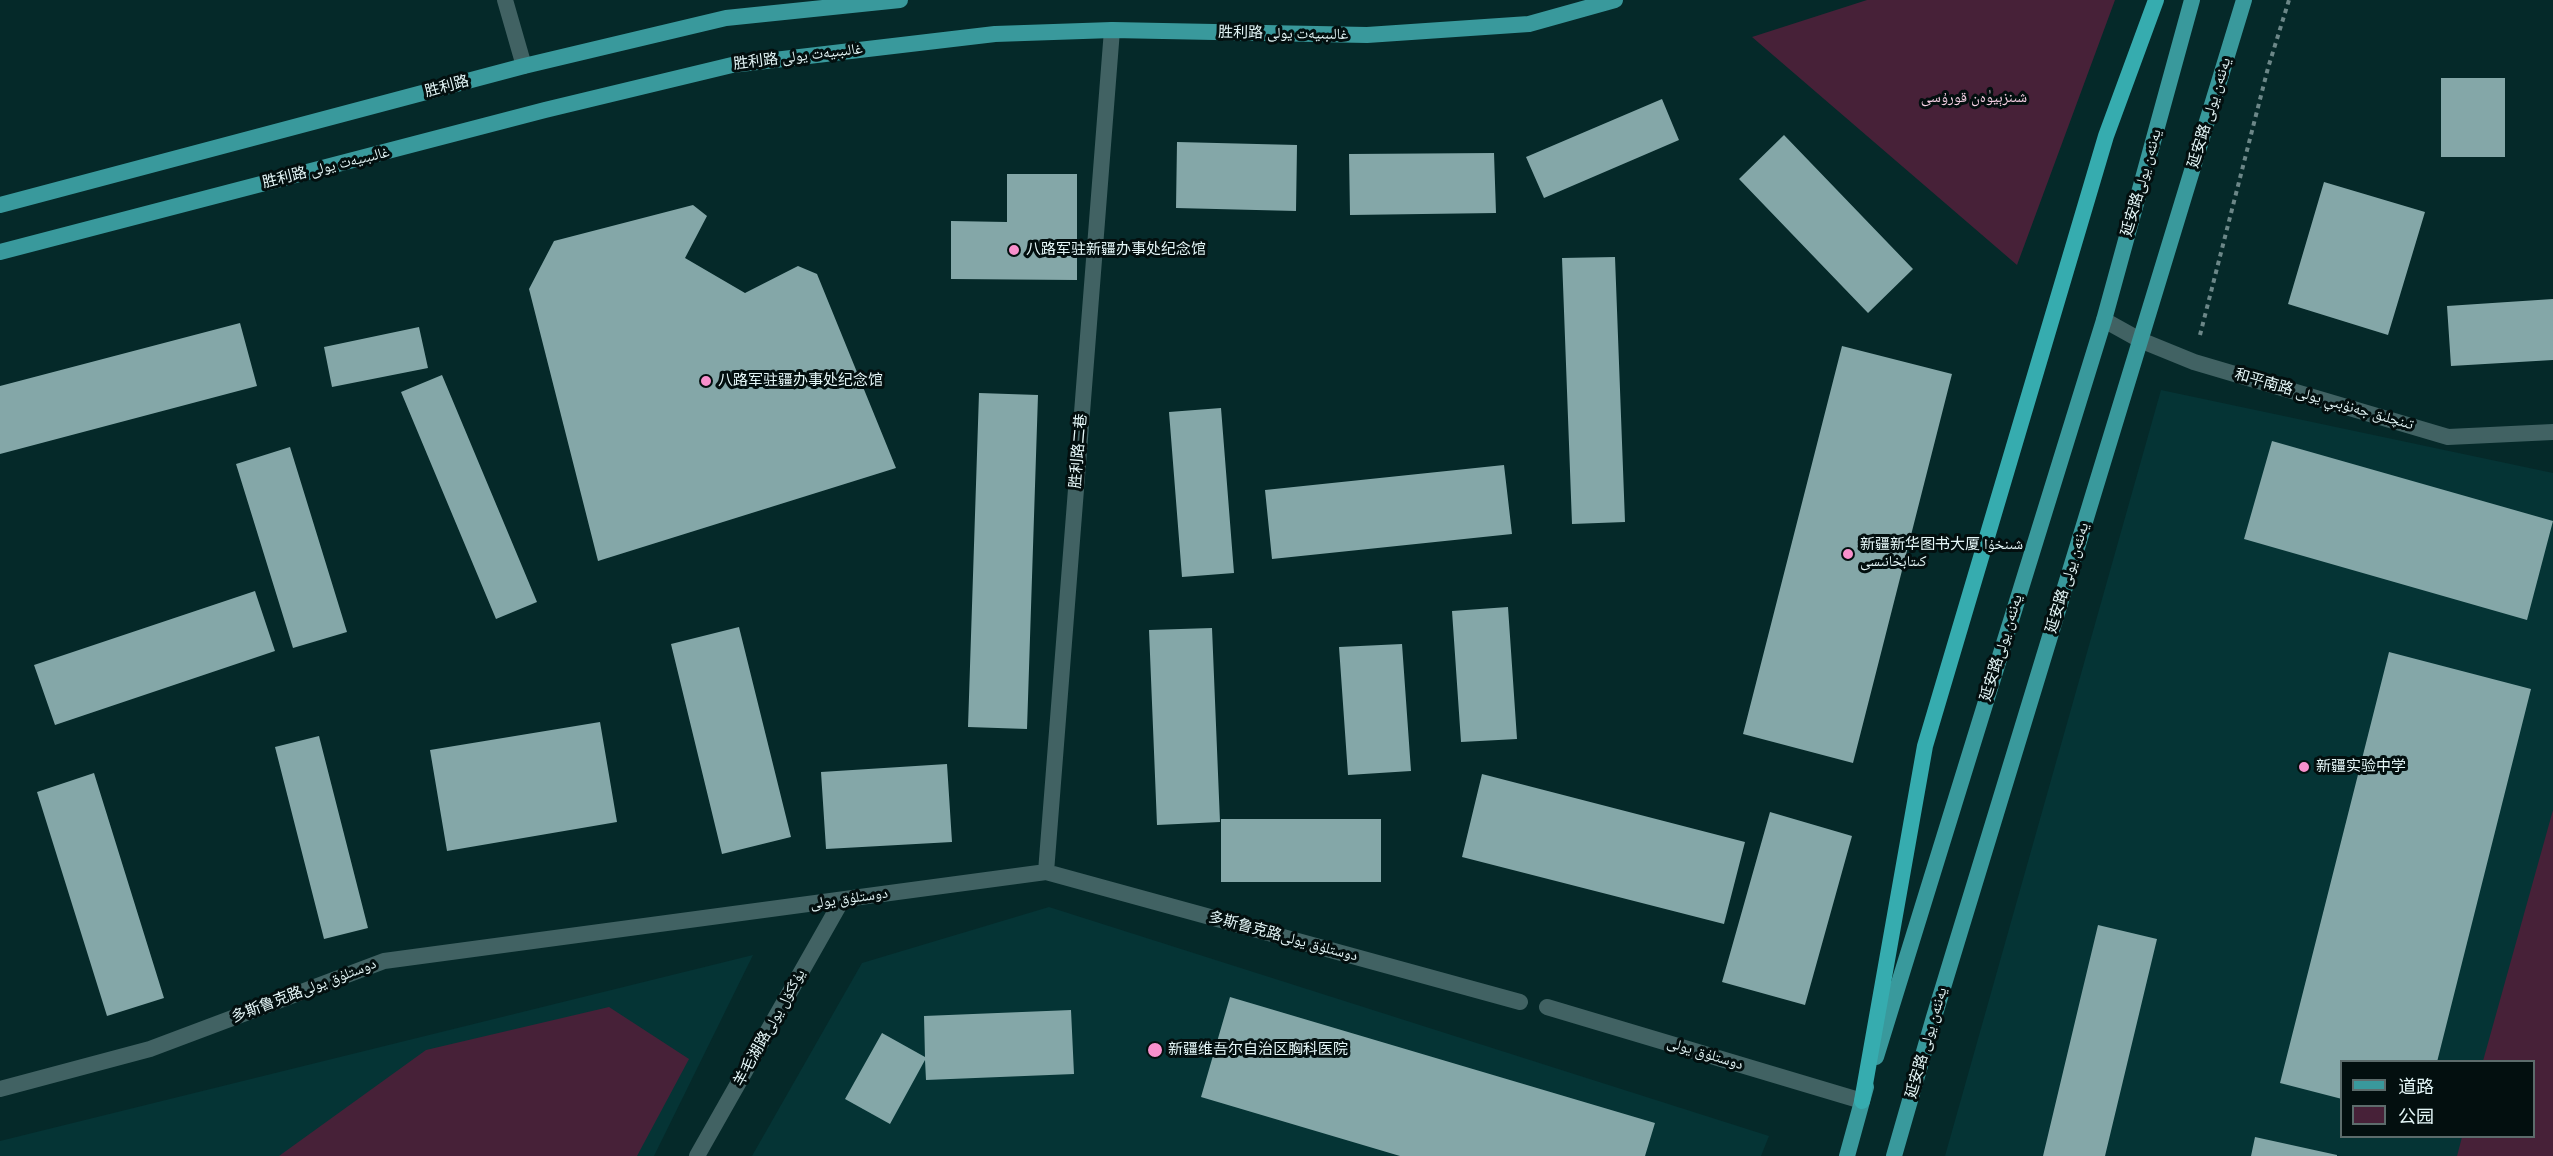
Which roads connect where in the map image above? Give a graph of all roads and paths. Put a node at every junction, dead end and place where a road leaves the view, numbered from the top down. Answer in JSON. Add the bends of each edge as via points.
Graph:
{"nodes":[{"id":1,"x":505,"y":0,"type":"edge"},
{"id":2,"x":900,"y":0,"type":"edge"},
{"id":3,"x":1615,"y":0,"type":"edge"},
{"id":4,"x":2156,"y":0,"type":"edge"},
{"id":5,"x":2192,"y":0,"type":"edge"},
{"id":6,"x":2244,"y":0,"type":"edge"},
{"id":7,"x":2289,"y":0,"type":"edge"},
{"id":8,"x":1112,"y":30,"type":"junction"},
{"id":9,"x":524,"y":66,"type":"junction"},
{"id":10,"x":0,"y":205,"type":"edge"},
{"id":11,"x":0,"y":252,"type":"edge"},
{"id":12,"x":2104,"y":320,"type":"junction"},
{"id":13,"x":2140,"y":340,"type":"junction"},
{"id":14,"x":2194,"y":362,"type":"junction"},
{"id":15,"x":2553,"y":432,"type":"edge"},
{"id":16,"x":1046,"y":872,"type":"junction"},
{"id":17,"x":842,"y":900,"type":"junction"},
{"id":18,"x":653,"y":926,"type":"joint"},
{"id":19,"x":1520,"y":1002,"type":"dead end"},
{"id":20,"x":1547,"y":1007,"type":"dead end"},
{"id":21,"x":0,"y":1089,"type":"edge"},
{"id":22,"x":1862,"y":1101,"type":"junction"},
{"id":23,"x":697,"y":1156,"type":"edge"},
{"id":24,"x":1846,"y":1156,"type":"edge"},
{"id":25,"x":1894,"y":1156,"type":"edge"}],
"edges":[{"from":1,"to":9,"type":"street"},
{"from":2,"to":9,"type":"main road","name":"胜利路","via":[[726,18]]},
{"from":3,"to":8,"type":"main road","name":"胜利路 غالىبىيەت يولى","via":[[1529,24],[1367,35]]},
{"from":4,"to":22,"type":"highway","via":[[2106,136],[1925,746]]},
{"from":5,"to":12,"type":"main road","name":"延安路يەنئەن يولى"},
{"from":6,"to":13,"type":"main road","name":"延安路 يەنئەن يولى"},
{"from":7,"to":14,"type":"path","via":[[2268,68]]},
{"from":8,"to":11,"type":"main road","name":"胜利路 غالىبىيەت يولى","via":[[995,33],[732,65]]},
{"from":8,"to":16,"type":"street","name":"胜利路二巷"},
{"from":9,"to":10,"type":"main road","name":"胜利路"},
{"from":12,"to":13,"type":"street","name":"和平南路 تىنچلىق جەنۇبىي يولى"},
{"from":12,"to":22,"type":"main road","name":"延安路يەنئەن يولى"},
{"from":13,"to":14,"type":"street","name":"和平南路 تىنچلىق جەنۇبىي يولى"},
{"from":13,"to":25,"type":"main road","name":"延安路 يەنئەن يولى"},
{"from":14,"to":15,"type":"street","name":"和平南路 تىنچلىق جەنۇبىي يولى","via":[[2448,436]]},
{"from":16,"to":17,"type":"street","name":"دوستلۇق يولى"},
{"from":16,"to":19,"type":"street","name":"多斯鲁克路دوستلۇق يولى"},
{"from":17,"to":18,"type":"street","name":"دوستلۇق يولى"},
{"from":17,"to":23,"type":"street","name":"羊毛湖路يۇڭكۆل يولى"},
{"from":18,"to":21,"type":"street","name":"多斯鲁克路دوستلۇق يولى","via":[[384,961],[150,1049]]},
{"from":20,"to":22,"type":"street","name":"دوستلۇق يولى"},
{"from":22,"to":24,"type":"main road","name":"延安路يەنئەن يولى"}]}
